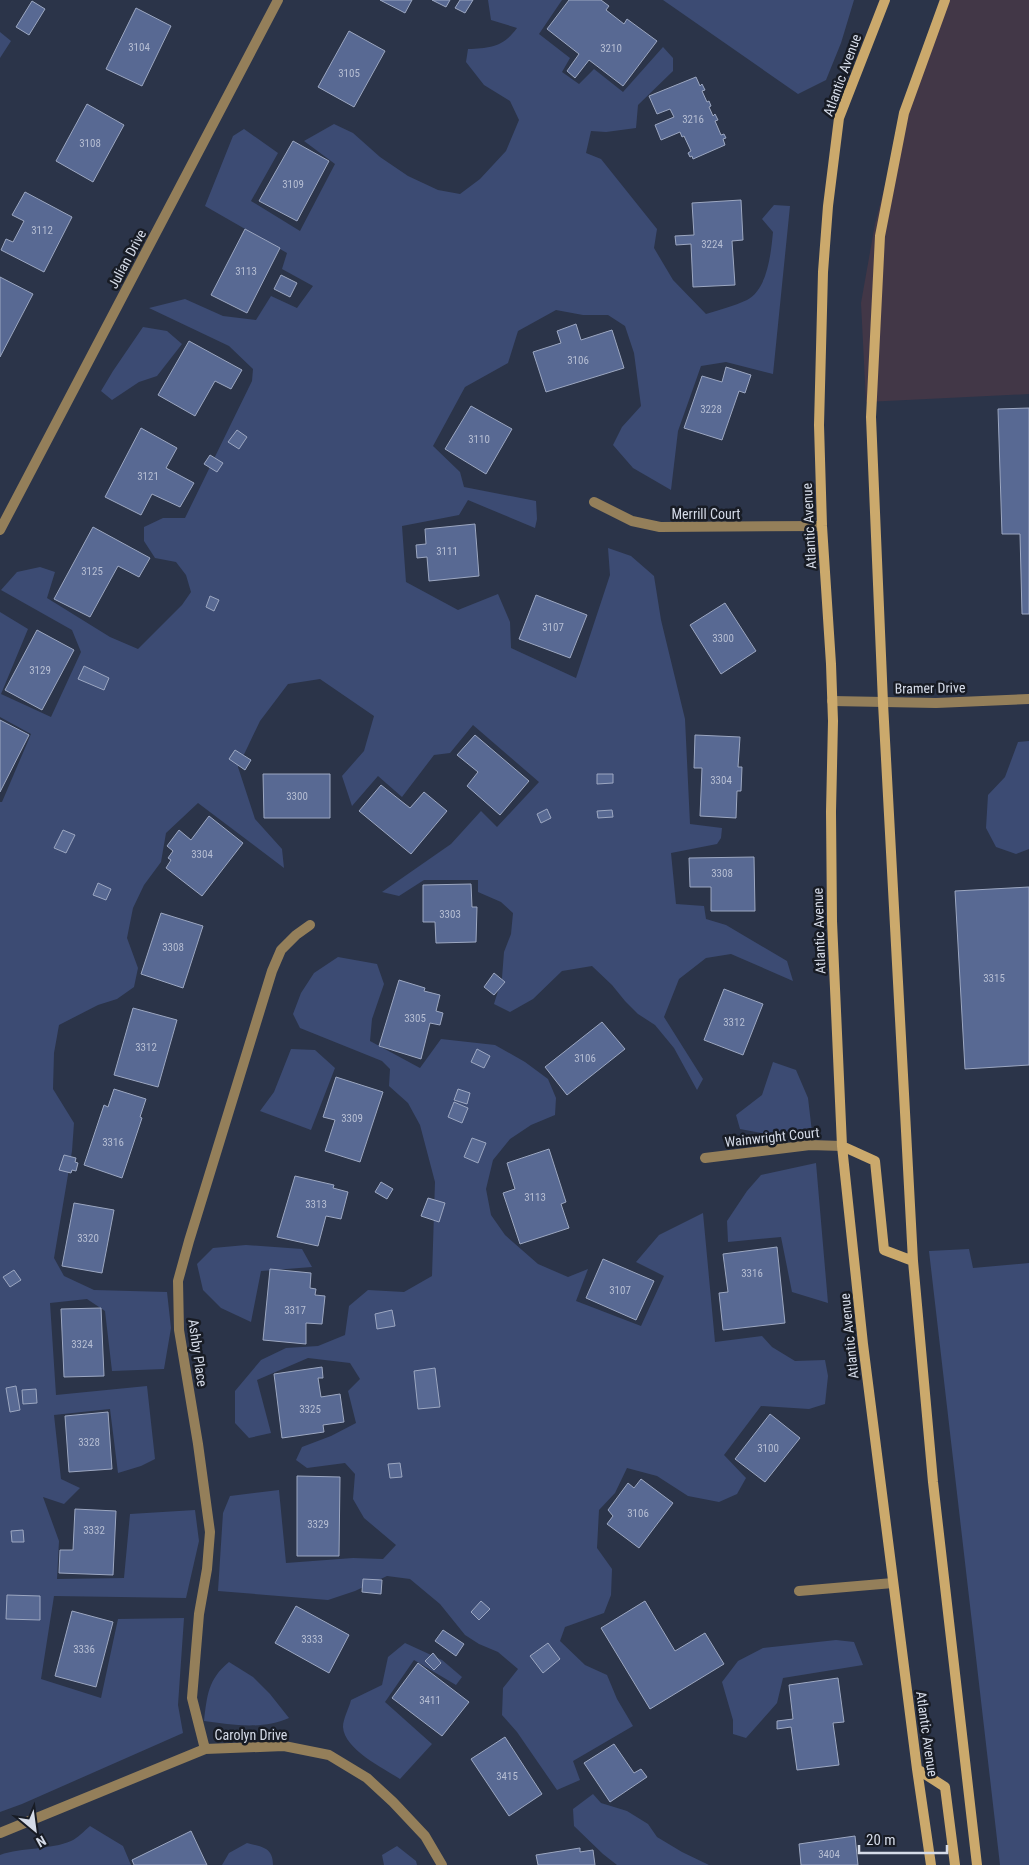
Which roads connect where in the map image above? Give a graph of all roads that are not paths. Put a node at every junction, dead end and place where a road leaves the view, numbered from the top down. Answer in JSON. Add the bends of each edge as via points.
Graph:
{"nodes":[{"id":1,"x":278,"y":0,"type":"edge"},
{"id":2,"x":885,"y":0,"type":"edge"},
{"id":3,"x":945,"y":0,"type":"edge"},
{"id":4,"x":594,"y":502,"type":"dead end"},
{"id":5,"x":822,"y":526,"type":"junction"},
{"id":6,"x":0,"y":530,"type":"edge"},
{"id":7,"x":1029,"y":699,"type":"edge"},
{"id":8,"x":832,"y":701,"type":"junction"},
{"id":9,"x":882,"y":703,"type":"junction"},
{"id":10,"x":310,"y":926,"type":"dead end"},
{"id":11,"x":842,"y":1146,"type":"junction"},
{"id":12,"x":705,"y":1158,"type":"dead end"},
{"id":13,"x":913,"y":1261,"type":"junction"},
{"id":14,"x":894,"y":1583,"type":"junction"},
{"id":15,"x":799,"y":1591,"type":"dead end"},
{"id":16,"x":205,"y":1749,"type":"junction"},
{"id":17,"x":917,"y":1769,"type":"junction"},
{"id":18,"x":0,"y":1833,"type":"edge"},
{"id":19,"x":442,"y":1865,"type":"edge"},
{"id":20,"x":931,"y":1865,"type":"edge"},
{"id":21,"x":955,"y":1865,"type":"edge"},
{"id":22,"x":977,"y":1865,"type":"edge"}],
"edges":[{"from":1,"to":6,"type":"street","name":"Julian Drive"},
{"from":2,"to":5,"type":"main road","name":"Atlantic Avenue","via":[[840,118],[831,178],[823,272],[819,393]]},
{"from":3,"to":9,"type":"main road","via":[[904,113],[880,236],[871,418]]},
{"from":4,"to":5,"type":"street","name":"Merrill Court","via":[[632,521],[660,527]]},
{"from":5,"to":8,"type":"main road","name":"Atlantic Avenue"},
{"from":7,"to":9,"type":"street","name":"Bramer Drive"},
{"from":8,"to":9,"type":"street","name":"Bramer Drive"},
{"from":8,"to":11,"type":"main road","name":"Atlantic Avenue","via":[[832,920]]},
{"from":9,"to":13,"type":"main road"},
{"from":10,"to":16,"type":"street","name":"Ashby Place","via":[[281,950],[272,971],[178,1281],[179,1330],[210,1532],[192,1698]]},
{"from":11,"to":12,"type":"street","name":"Wainwright Court","via":[[810,1145]]},
{"from":11,"to":13,"type":"main road","via":[[875,1161],[884,1250]]},
{"from":11,"to":14,"type":"main road","name":"Atlantic Avenue","via":[[863,1344]]},
{"from":13,"to":22,"type":"main road","via":[[933,1482]]},
{"from":14,"to":15,"type":"street"},
{"from":14,"to":17,"type":"main road","name":"Atlantic Avenue"},
{"from":16,"to":18,"type":"street","name":"Carolyn Drive"},
{"from":16,"to":19,"type":"street","name":"Carolyn Drive","via":[[284,1746],[329,1755],[367,1778],[393,1802],[425,1836]]},
{"from":17,"to":20,"type":"main road","name":"Atlantic Avenue"},
{"from":17,"to":21,"type":"main road","via":[[945,1787]]}]}
